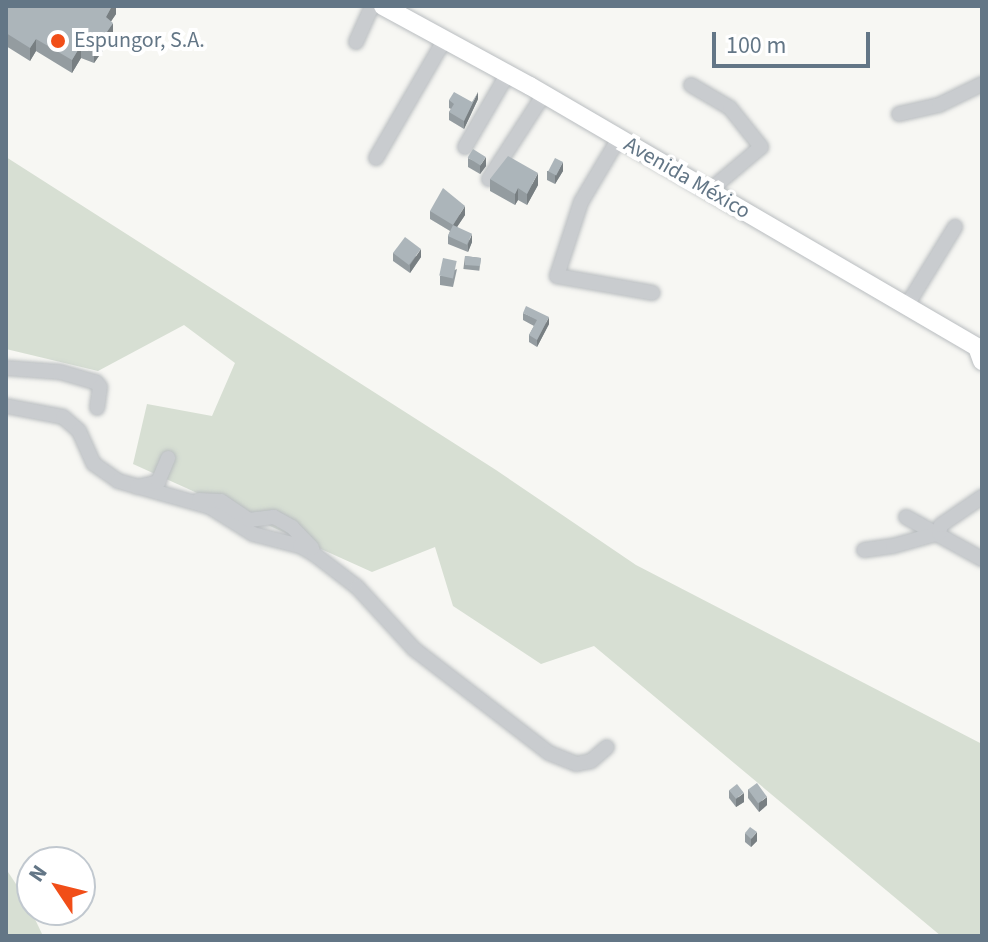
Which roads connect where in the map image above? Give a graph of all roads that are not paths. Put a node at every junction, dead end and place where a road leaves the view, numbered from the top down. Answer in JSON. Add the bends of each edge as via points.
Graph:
{"nodes":[{"id":1,"x":372,"y":6,"type":"edge"},
{"id":2,"x":383,"y":6,"type":"edge"},
{"id":3,"x":445,"y":39,"type":"junction"},
{"id":4,"x":356,"y":42,"type":"dead end"},
{"id":5,"x":508,"y":73,"type":"junction"},
{"id":6,"x":982,"y":84,"type":"edge"},
{"id":7,"x":691,"y":85,"type":"dead end"},
{"id":8,"x":544,"y":94,"type":"junction"},
{"id":9,"x":899,"y":114,"type":"dead end"},
{"id":10,"x":619,"y":138,"type":"junction"},
{"id":11,"x":465,"y":147,"type":"dead end"},
{"id":12,"x":376,"y":158,"type":"dead end"},
{"id":13,"x":489,"y":179,"type":"edge"},
{"id":14,"x":709,"y":191,"type":"junction"},
{"id":15,"x":955,"y":227,"type":"dead end"},
{"id":16,"x":653,"y":293,"type":"dead end"},
{"id":17,"x":906,"y":307,"type":"junction"},
{"id":18,"x":982,"y":361,"type":"edge"},
{"id":19,"x":6,"y":368,"type":"edge"},
{"id":20,"x":6,"y":406,"type":"edge"},
{"id":21,"x":97,"y":408,"type":"dead end"},
{"id":22,"x":168,"y":458,"type":"dead end"},
{"id":23,"x":133,"y":487,"type":"junction"},
{"id":24,"x":982,"y":497,"type":"edge"},
{"id":25,"x":196,"y":502,"type":"junction"},
{"id":26,"x":906,"y":517,"type":"dead end"},
{"id":27,"x":939,"y":533,"type":"junction"},
{"id":28,"x":864,"y":550,"type":"dead end"},
{"id":29,"x":320,"y":558,"type":"junction"},
{"id":30,"x":982,"y":559,"type":"edge"},
{"id":31,"x":607,"y":747,"type":"dead end"}],
"edges":[{"from":1,"to":4,"type":"street"},
{"from":2,"to":3,"type":"main road","name":"Avenida México"},
{"from":3,"to":5,"type":"main road","name":"Avenida México"},
{"from":3,"to":12,"type":"street"},
{"from":5,"to":8,"type":"main road","name":"Avenida México"},
{"from":5,"to":11,"type":"street"},
{"from":6,"to":9,"type":"street","via":[[939,105]]},
{"from":7,"to":14,"type":"street","via":[[730,108],[761,147]]},
{"from":8,"to":10,"type":"main road","name":"Avenida México"},
{"from":8,"to":13,"type":"street"},
{"from":10,"to":14,"type":"main road","name":"Avenida México"},
{"from":10,"to":16,"type":"street","via":[[581,202],[557,276]]},
{"from":14,"to":17,"type":"main road","name":"Avenida México"},
{"from":15,"to":17,"type":"street"},
{"from":17,"to":18,"type":"main road","name":"Avenida México","via":[[977,347]]},
{"from":19,"to":21,"type":"street","via":[[60,372],[96,382]]},
{"from":20,"to":23,"type":"street","via":[[63,417],[79,431],[94,464]]},
{"from":22,"to":23,"type":"street","via":[[158,482]]},
{"from":23,"to":25,"type":"street"},
{"from":24,"to":27,"type":"street","via":[[941,525]]},
{"from":25,"to":29,"type":"street","via":[[253,534],[300,546]]},
{"from":25,"to":29,"type":"street","via":[[221,501],[249,520],[274,517],[292,527]]},
{"from":26,"to":27,"type":"street"},
{"from":27,"to":28,"type":"street"},
{"from":27,"to":30,"type":"street"},
{"from":29,"to":31,"type":"street","via":[[357,587],[414,649],[549,753],[576,764],[591,761]]}]}
